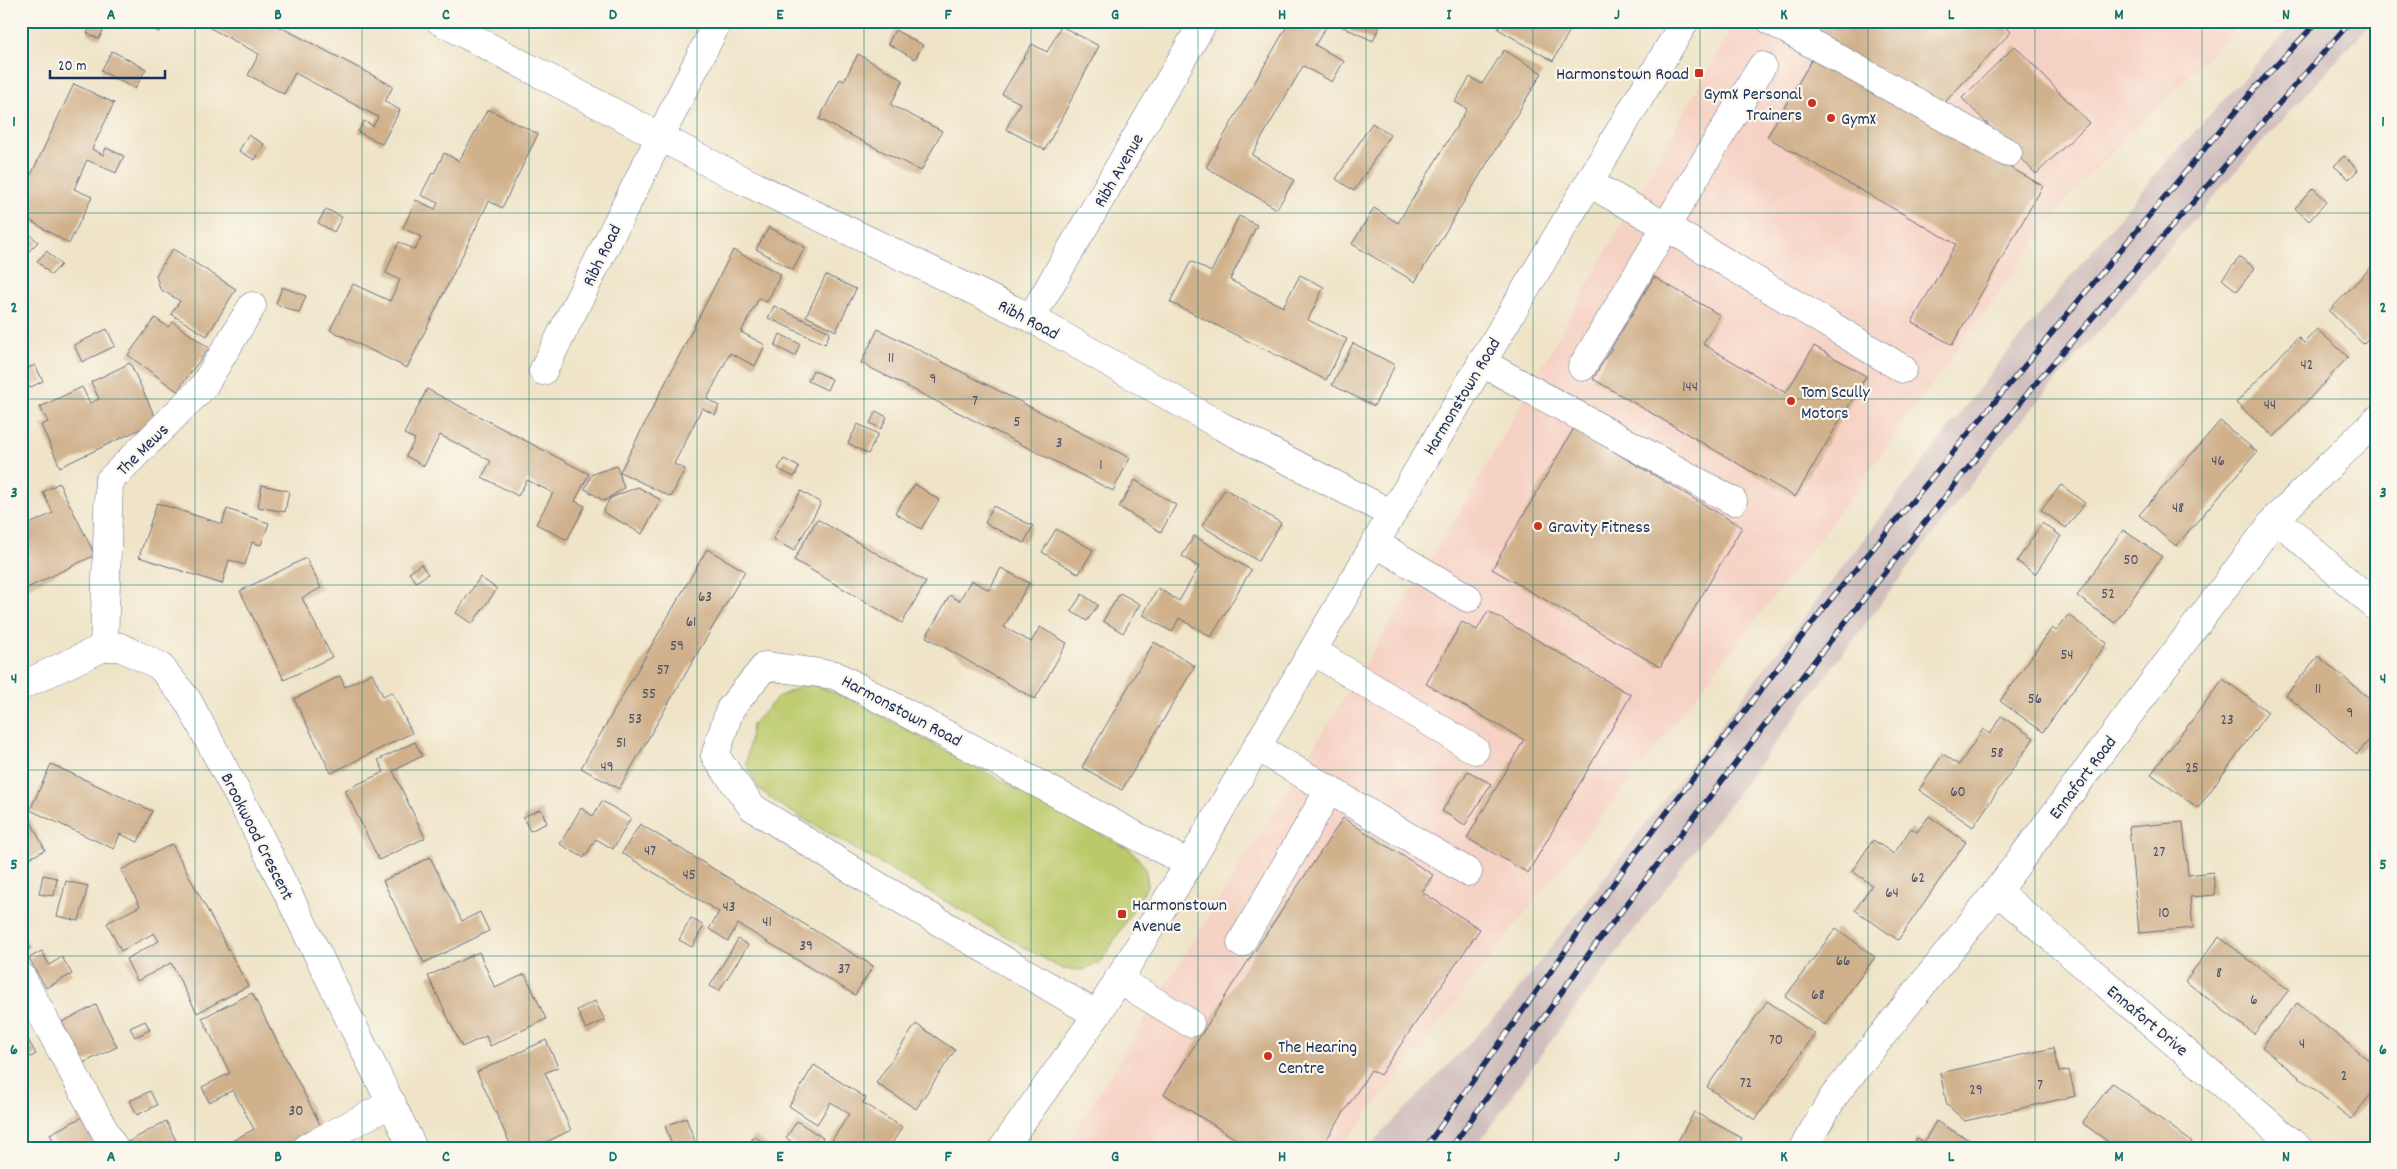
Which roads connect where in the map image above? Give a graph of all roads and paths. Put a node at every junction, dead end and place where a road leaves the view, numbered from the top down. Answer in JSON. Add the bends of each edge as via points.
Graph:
{"nodes":[{"id":1,"x":440,"y":21,"type":"edge"},
{"id":2,"x":718,"y":21,"type":"edge"},
{"id":3,"x":1204,"y":21,"type":"edge"},
{"id":4,"x":1685,"y":21,"type":"edge"},
{"id":5,"x":1771,"y":21,"type":"edge"},
{"id":6,"x":1762,"y":66,"type":"dead end"},
{"id":7,"x":659,"y":138,"type":"junction"},
{"id":8,"x":2008,"y":153,"type":"dead end"},
{"id":9,"x":1588,"y":183,"type":"junction"},
{"id":10,"x":1666,"y":227,"type":"junction"},
{"id":11,"x":252,"y":306,"type":"dead end"},
{"id":12,"x":1031,"y":318,"type":"junction"},
{"id":13,"x":1482,"y":362,"type":"junction"},
{"id":14,"x":1582,"y":367,"type":"dead end"},
{"id":15,"x":1903,"y":369,"type":"dead end"},
{"id":16,"x":543,"y":372,"type":"dead end"},
{"id":17,"x":2376,"y":420,"type":"edge"},
{"id":18,"x":1733,"y":501,"type":"dead end"},
{"id":19,"x":1392,"y":514,"type":"junction"},
{"id":20,"x":2276,"y":518,"type":"junction"},
{"id":21,"x":1375,"y":543,"type":"junction"},
{"id":22,"x":1468,"y":598,"type":"dead end"},
{"id":23,"x":2376,"y":608,"type":"edge"},
{"id":24,"x":104,"y":647,"type":"junction"},
{"id":25,"x":1313,"y":651,"type":"junction"},
{"id":26,"x":21,"y":686,"type":"edge"},
{"id":27,"x":1257,"y":748,"type":"junction"},
{"id":28,"x":1475,"y":750,"type":"dead end"},
{"id":29,"x":1329,"y":790,"type":"junction"},
{"id":30,"x":1189,"y":864,"type":"junction"},
{"id":31,"x":1468,"y":872,"type":"dead end"},
{"id":32,"x":1997,"y":891,"type":"junction"},
{"id":33,"x":1241,"y":944,"type":"dead end"},
{"id":34,"x":21,"y":976,"type":"edge"},
{"id":35,"x":1118,"y":979,"type":"junction"},
{"id":36,"x":1097,"y":1014,"type":"junction"},
{"id":37,"x":1190,"y":1023,"type":"dead end"},
{"id":38,"x":392,"y":1103,"type":"junction"},
{"id":39,"x":114,"y":1148,"type":"edge"},
{"id":40,"x":306,"y":1148,"type":"edge"},
{"id":41,"x":413,"y":1148,"type":"edge"},
{"id":42,"x":1003,"y":1148,"type":"edge"},
{"id":43,"x":1803,"y":1148,"type":"edge"},
{"id":44,"x":2298,"y":1148,"type":"edge"}],
"edges":[{"from":1,"to":7,"type":"street","name":"Ribh Road"},
{"from":2,"to":7,"type":"street","name":"Ribh Road"},
{"from":3,"to":12,"type":"street","name":"Ribh Avenue"},
{"from":4,"to":9,"type":"street","name":"Harmonstown Road"},
{"from":5,"to":8,"type":"street"},
{"from":6,"to":10,"type":"street"},
{"from":7,"to":12,"type":"street","name":"Ribh Road"},
{"from":7,"to":16,"type":"street","name":"Ribh Road"},
{"from":9,"to":10,"type":"street"},
{"from":9,"to":13,"type":"street","name":"Harmonstown Road"},
{"from":10,"to":14,"type":"street"},
{"from":10,"to":15,"type":"street"},
{"from":11,"to":24,"type":"street","name":"The Mews","via":[[203,387],[109,481]]},
{"from":12,"to":19,"type":"street","name":"Ribh Road","via":[[1221,426]]},
{"from":13,"to":18,"type":"street"},
{"from":13,"to":19,"type":"street","name":"Harmonstown Road"},
{"from":17,"to":20,"type":"street","name":"Ennafort Road"},
{"from":19,"to":21,"type":"street"},
{"from":20,"to":23,"type":"street"},
{"from":20,"to":32,"type":"street","name":"Ennafort Road"},
{"from":21,"to":22,"type":"street"},
{"from":21,"to":25,"type":"street"},
{"from":24,"to":26,"type":"street"},
{"from":24,"to":38,"type":"street","name":"Brookwood Crescent","via":[[120,648],[160,666],[188,701],[254,825]]},
{"from":25,"to":27,"type":"street"},
{"from":25,"to":28,"type":"street"},
{"from":27,"to":29,"type":"street"},
{"from":27,"to":30,"type":"street"},
{"from":29,"to":31,"type":"street"},
{"from":29,"to":33,"type":"street"},
{"from":30,"to":35,"type":"street"},
{"from":30,"to":36,"type":"street","name":"Harmonstown Road","via":[[835,675],[765,666],[730,709],[715,756],[752,807],[865,878]]},
{"from":32,"to":43,"type":"street","name":"Ennafort Road","via":[[1834,1096]]},
{"from":32,"to":44,"type":"street","name":"Ennafort Drive"},
{"from":34,"to":39,"type":"street"},
{"from":35,"to":36,"type":"street"},
{"from":35,"to":37,"type":"street"},
{"from":36,"to":42,"type":"street"},
{"from":38,"to":40,"type":"street"},
{"from":38,"to":41,"type":"street","name":"Brookwood Crescent"}]}
